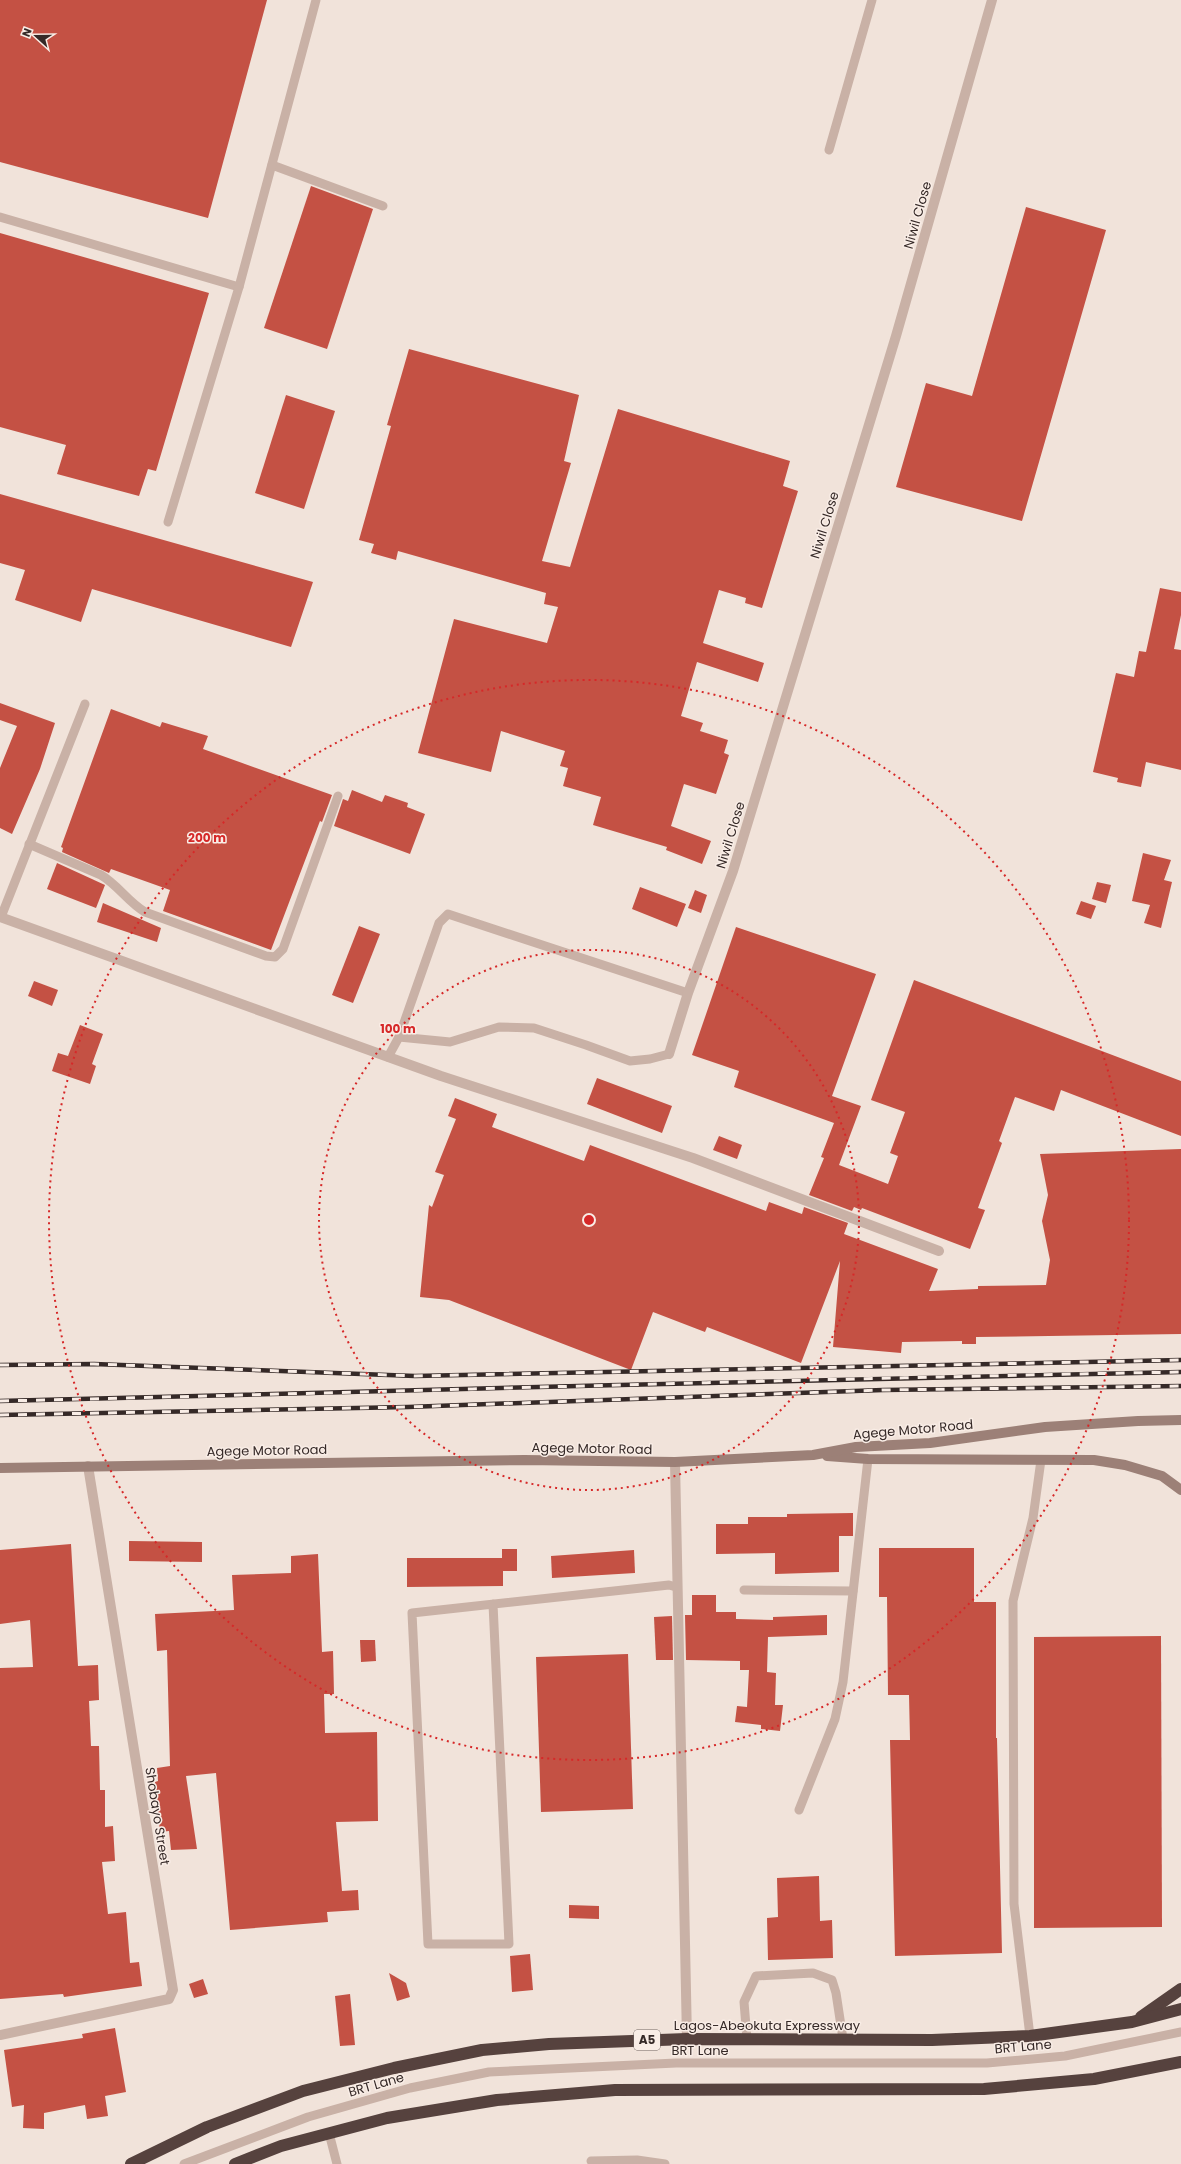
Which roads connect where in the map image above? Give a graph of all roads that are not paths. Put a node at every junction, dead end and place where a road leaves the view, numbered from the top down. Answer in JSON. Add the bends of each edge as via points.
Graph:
{"nodes":[{"id":1,"x":316,"y":0,"type":"edge"},
{"id":2,"x":872,"y":0,"type":"edge"},
{"id":3,"x":992,"y":0,"type":"edge"},
{"id":4,"x":829,"y":150,"type":"dead end"},
{"id":5,"x":272,"y":165,"type":"junction"},
{"id":6,"x":383,"y":206,"type":"dead end"},
{"id":7,"x":0,"y":217,"type":"edge"},
{"id":8,"x":239,"y":287,"type":"junction"},
{"id":9,"x":168,"y":522,"type":"dead end"},
{"id":10,"x":85,"y":704,"type":"dead end"},
{"id":11,"x":338,"y":796,"type":"dead end"},
{"id":12,"x":29,"y":844,"type":"junction"},
{"id":13,"x":1,"y":917,"type":"edge"},
{"id":14,"x":688,"y":993,"type":"junction"},
{"id":15,"x":398,"y":1037,"type":"junction"},
{"id":16,"x":669,"y":1054,"type":"joint"},
{"id":17,"x":388,"y":1057,"type":"junction"},
{"id":18,"x":939,"y":1251,"type":"dead end"},
{"id":19,"x":1181,"y":1420,"type":"edge"},
{"id":20,"x":813,"y":1454,"type":"junction"},
{"id":21,"x":868,"y":1459,"type":"junction"},
{"id":22,"x":1041,"y":1460,"type":"junction"},
{"id":23,"x":676,"y":1462,"type":"junction"},
{"id":24,"x":88,"y":1466,"type":"junction"},
{"id":25,"x":0,"y":1468,"type":"edge"},
{"id":26,"x":1181,"y":1490,"type":"edge"},
{"id":27,"x":676,"y":1587,"type":"junction"},
{"id":28,"x":744,"y":1590,"type":"dead end"},
{"id":29,"x":853,"y":1590,"type":"junction"},
{"id":30,"x":493,"y":1604,"type":"junction"},
{"id":31,"x":799,"y":1810,"type":"dead end"},
{"id":32,"x":1181,"y":1989,"type":"edge"},
{"id":33,"x":1181,"y":2009,"type":"edge"},
{"id":34,"x":1132,"y":2022,"type":"junction"},
{"id":35,"x":1181,"y":2032,"type":"edge"},
{"id":36,"x":0,"y":2035,"type":"edge"},
{"id":37,"x":1030,"y":2036,"type":"junction"},
{"id":38,"x":687,"y":2039,"type":"junction"},
{"id":39,"x":747,"y":2039,"type":"junction"},
{"id":40,"x":843,"y":2039,"type":"junction"},
{"id":41,"x":1181,"y":2062,"type":"edge"},
{"id":42,"x":329,"y":2133,"type":"junction"},
{"id":43,"x":592,"y":2161,"type":"dead end"},
{"id":44,"x":131,"y":2164,"type":"edge"},
{"id":45,"x":184,"y":2164,"type":"edge"},
{"id":46,"x":235,"y":2164,"type":"edge"},
{"id":47,"x":337,"y":2164,"type":"edge"},
{"id":48,"x":665,"y":2164,"type":"edge"}],
"edges":[{"from":1,"to":5,"type":"lane"},
{"from":2,"to":4,"type":"lane"},
{"from":3,"to":14,"type":"street","name":"Niwil Close","via":[[896,336],[735,863]]},
{"from":5,"to":6,"type":"lane"},
{"from":5,"to":8,"type":"lane"},
{"from":7,"to":8,"type":"lane"},
{"from":8,"to":9,"type":"lane"},
{"from":10,"to":12,"type":"lane"},
{"from":11,"to":12,"type":"lane","via":[[283,949],[275,957],[145,912],[101,875]]},
{"from":12,"to":13,"type":"lane"},
{"from":13,"to":17,"type":"street"},
{"from":14,"to":15,"type":"lane","via":[[448,914],[439,923]]},
{"from":14,"to":16,"type":"street","name":"Niwil Close"},
{"from":15,"to":16,"type":"lane","via":[[450,1042],[499,1027],[534,1028],[630,1061]]},
{"from":15,"to":17,"type":"lane"},
{"from":17,"to":18,"type":"street","via":[[693,1158]]},
{"from":19,"to":20,"type":"main road","name":"Agege Motor Road","via":[[1046,1427],[930,1443],[856,1447]]},
{"from":20,"to":21,"type":"main road"},
{"from":20,"to":23,"type":"main road","name":"Agege Motor Road"},
{"from":21,"to":22,"type":"main road"},
{"from":21,"to":29,"type":"lane"},
{"from":22,"to":26,"type":"main road","via":[[1094,1460],[1125,1465],[1162,1476]]},
{"from":22,"to":37,"type":"lane","via":[[1033,1518],[1013,1601],[1014,1904]]},
{"from":23,"to":24,"type":"main road","name":"Agege Motor Road","via":[[516,1460]]},
{"from":23,"to":27,"type":"street"},
{"from":24,"to":25,"type":"main road","name":"Agege Motor Road"},
{"from":24,"to":36,"type":"street","name":"Shobayo Street","via":[[173,1990],[169,1999]]},
{"from":27,"to":30,"type":"lane","via":[[669,1585]]},
{"from":27,"to":38,"type":"street"},
{"from":28,"to":29,"type":"lane"},
{"from":29,"to":31,"type":"lane","via":[[839,1703]]},
{"from":30,"to":30,"type":"lane","via":[[412,1613],[428,1944],[509,1944]]},
{"from":32,"to":34,"type":"highway"},
{"from":33,"to":34,"type":"highway","name":"Lagos-Abeokuta Expressway","number":"A5"},
{"from":34,"to":37,"type":"highway","name":"Lagos-Abeokuta Expressway","number":"A5"},
{"from":35,"to":45,"type":"lane","name":"BRT Lane","via":[[1065,2056],[987,2063],[676,2062],[489,2072],[410,2088],[308,2117]]},
{"from":37,"to":40,"type":"highway","name":"Lagos-Abeokuta Expressway","number":"A5","via":[[932,2040]]},
{"from":38,"to":39,"type":"highway","name":"Lagos-Abeokuta Expressway","number":"A5"},
{"from":38,"to":44,"type":"highway","name":"Lagos-Abeokuta Expressway","number":"A5","via":[[549,2044],[482,2050],[394,2068],[303,2091],[207,2127]]},
{"from":39,"to":40,"type":"highway","name":"Lagos-Abeokuta Expressway","number":"A5"},
{"from":39,"to":40,"type":"lane","via":[[744,2002],[756,1976],[813,1972],[832,1980]]},
{"from":41,"to":42,"type":"highway","via":[[1094,2080],[984,2089],[615,2090],[497,2100],[387,2118]]},
{"from":42,"to":46,"type":"highway","via":[[281,2146]]},
{"from":42,"to":47,"type":"lane"},
{"from":43,"to":48,"type":"lane","via":[[636,2160]]}]}
